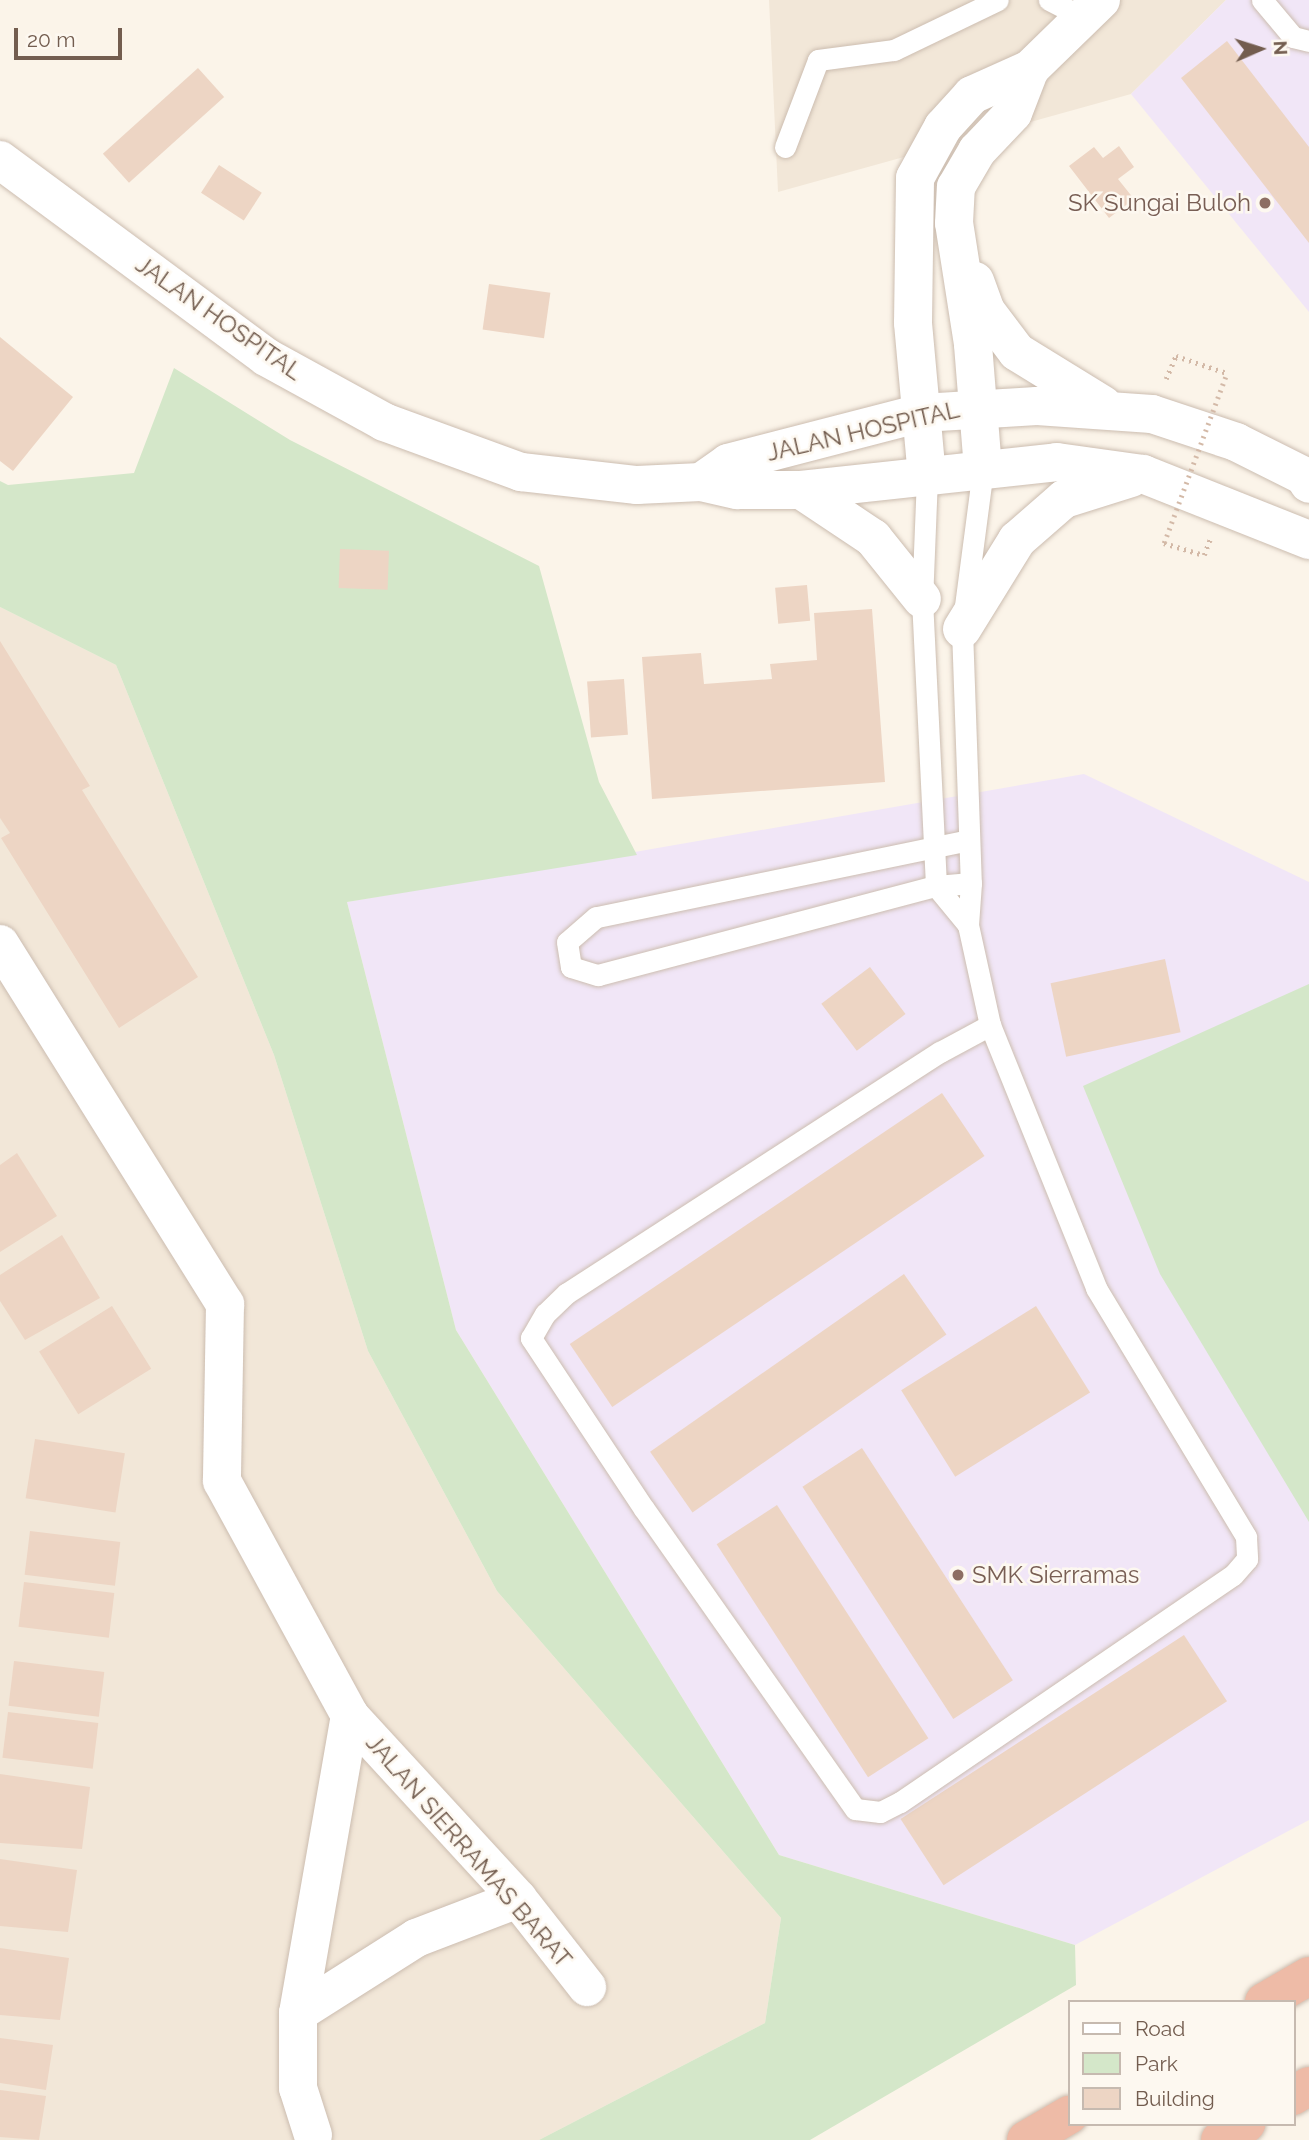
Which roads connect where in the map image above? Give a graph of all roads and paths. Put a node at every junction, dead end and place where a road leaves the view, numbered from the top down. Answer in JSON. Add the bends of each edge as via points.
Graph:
{"nodes":[{"id":1,"x":998,"y":0,"type":"edge"},
{"id":2,"x":1049,"y":0,"type":"edge"},
{"id":3,"x":1262,"y":0,"type":"edge"},
{"id":4,"x":1092,"y":9,"type":"edge"},
{"id":5,"x":1309,"y":41,"type":"edge"},
{"id":6,"x":1030,"y":69,"type":"junction"},
{"id":7,"x":785,"y":147,"type":"dead end"},
{"id":8,"x":0,"y":160,"type":"edge"},
{"id":9,"x":954,"y":223,"type":"junction"},
{"id":10,"x":1189,"y":361,"type":"dead end"},
{"id":11,"x":979,"y":406,"type":"junction"},
{"id":12,"x":1110,"y":408,"type":"junction"},
{"id":13,"x":922,"y":413,"type":"junction"},
{"id":14,"x":983,"y":469,"type":"junction"},
{"id":15,"x":1143,"y":474,"type":"junction"},
{"id":16,"x":927,"y":477,"type":"junction"},
{"id":17,"x":701,"y":482,"type":"junction"},
{"id":18,"x":1309,"y":484,"type":"edge"},
{"id":19,"x":800,"y":489,"type":"junction"},
{"id":20,"x":1309,"y":540,"type":"edge"},
{"id":21,"x":1204,"y":555,"type":"dead end"},
{"id":22,"x":922,"y":599,"type":"junction"},
{"id":23,"x":962,"y":629,"type":"junction"},
{"id":24,"x":969,"y":840,"type":"junction"},
{"id":25,"x":932,"y":844,"type":"junction"},
{"id":26,"x":971,"y":883,"type":"junction"},
{"id":27,"x":936,"y":886,"type":"junction"},
{"id":28,"x":968,"y":925,"type":"junction"},
{"id":29,"x":0,"y":944,"type":"edge"},
{"id":30,"x":990,"y":1026,"type":"junction"},
{"id":31,"x":350,"y":1716,"type":"junction"},
{"id":32,"x":517,"y":1899,"type":"junction"},
{"id":33,"x":1309,"y":1976,"type":"edge"},
{"id":34,"x":587,"y":1987,"type":"dead end"},
{"id":35,"x":1267,"y":2000,"type":"edge"},
{"id":36,"x":298,"y":2012,"type":"junction"},
{"id":37,"x":1068,"y":2116,"type":"edge"},
{"id":38,"x":1243,"y":2126,"type":"edge"},
{"id":39,"x":313,"y":2134,"type":"dead end"},
{"id":40,"x":1026,"y":2140,"type":"edge"},
{"id":41,"x":1220,"y":2140,"type":"edge"}],
"edges":[{"from":1,"to":7,"type":"lane","via":[[894,50],[818,60]]},
{"from":2,"to":4,"type":"lane"},
{"from":3,"to":5,"type":"lane","via":[[1293,37]]},
{"from":4,"to":6,"type":"main road"},
{"from":6,"to":9,"type":"main road","via":[[1013,113],[977,150],[956,187]]},
{"from":6,"to":13,"type":"main road","via":[[972,95],[943,127],[915,178],[913,323]]},
{"from":8,"to":17,"type":"main road","name":"JALAN HOSPITAL","via":[[266,358],[384,422],[521,472],[637,485]]},
{"from":9,"to":11,"type":"main road"},
{"from":9,"to":12,"type":"main road","via":[[986,311],[1017,352],[1064,385]]},
{"from":10,"to":21,"type":"path","bridge":true,"via":[[1227,373],[1164,543]]},
{"from":11,"to":12,"type":"main road","name":"JALAN HOSPITAL"},
{"from":11,"to":13,"type":"main road","name":"JALAN HOSPITAL"},
{"from":11,"to":14,"type":"main road"},
{"from":12,"to":18,"type":"main road","name":"JALAN HOSPITAL","via":[[1152,414],[1236,442],[1304,476]]},
{"from":13,"to":16,"type":"main road"},
{"from":13,"to":17,"type":"main road","name":"JALAN HOSPITAL","via":[[729,463]]},
{"from":14,"to":15,"type":"main road","name":"JALAN HOSPITAL","via":[[1056,462]]},
{"from":14,"to":16,"type":"main road","name":"JALAN HOSPITAL"},
{"from":14,"to":23,"type":"lane"},
{"from":15,"to":20,"type":"main road","name":"JALAN HOSPITAL"},
{"from":15,"to":23,"type":"main road","via":[[1064,499],[1017,540]]},
{"from":16,"to":19,"type":"main road","name":"JALAN HOSPITAL"},
{"from":16,"to":22,"type":"lane"},
{"from":17,"to":19,"type":"main road","name":"JALAN HOSPITAL","via":[[737,491]]},
{"from":19,"to":22,"type":"main road","via":[[873,537]]},
{"from":22,"to":25,"type":"lane"},
{"from":23,"to":24,"type":"lane"},
{"from":24,"to":25,"type":"lane"},
{"from":24,"to":26,"type":"lane"},
{"from":25,"to":27,"type":"lane"},
{"from":25,"to":27,"type":"lane","via":[[596,917],[567,942],[570,967],[598,975]]},
{"from":26,"to":27,"type":"lane"},
{"from":26,"to":28,"type":"lane"},
{"from":27,"to":28,"type":"lane"},
{"from":28,"to":30,"type":"lane"},
{"from":29,"to":31,"type":"main road","name":"JALAN SIERRAMAS BARAT","via":[[225,1304],[222,1481]]},
{"from":30,"to":30,"type":"lane","via":[[1096,1288],[1246,1537],[1247,1559],[1233,1575],[900,1802],[880,1812],[855,1809],[636,1498],[531,1338],[545,1314],[567,1293],[940,1052]]},
{"from":31,"to":32,"type":"main road","name":"JALAN SIERRAMAS BARAT"},
{"from":31,"to":36,"type":"main road"},
{"from":32,"to":34,"type":"main road","name":"JALAN SIERRAMAS BARAT"},
{"from":32,"to":36,"type":"main road","via":[[416,1938]]},
{"from":33,"to":35,"type":"highway"},
{"from":36,"to":39,"type":"main road","via":[[298,2088]]},
{"from":37,"to":40,"type":"highway"},
{"from":38,"to":41,"type":"highway"}]}
